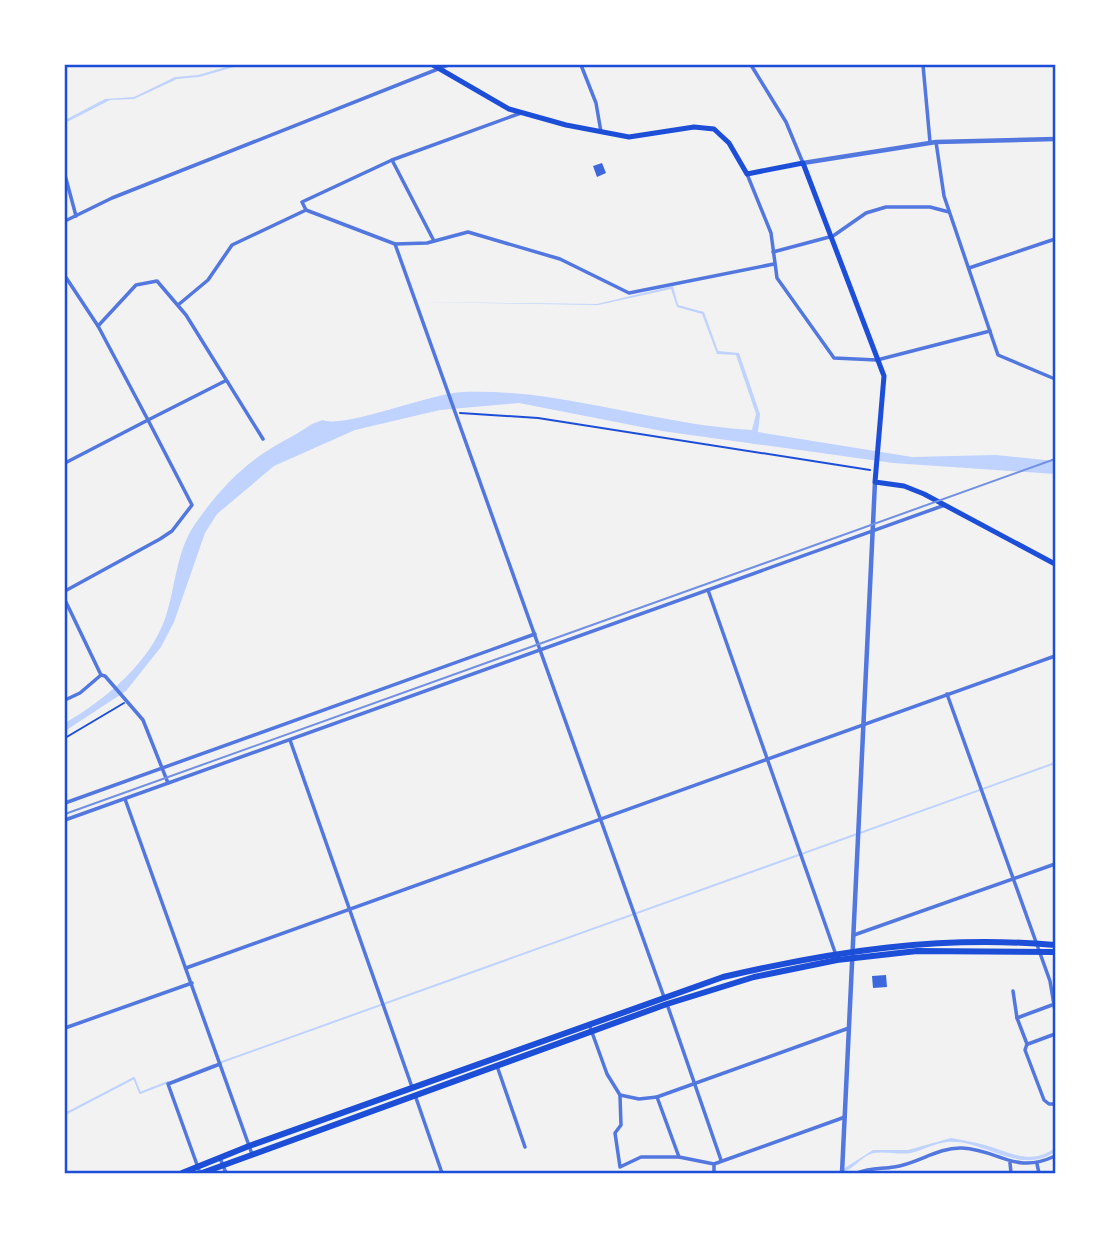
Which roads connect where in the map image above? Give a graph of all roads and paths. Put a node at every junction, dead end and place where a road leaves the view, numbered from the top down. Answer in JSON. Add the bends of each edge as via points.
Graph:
{"nodes":[{"id":1,"x":433,"y":65,"type":"edge"},
{"id":2,"x":449,"y":65,"type":"edge"},
{"id":3,"x":581,"y":65,"type":"edge"},
{"id":4,"x":751,"y":65,"type":"edge"},
{"id":5,"x":923,"y":65,"type":"edge"},
{"id":6,"x":440,"y":69,"type":"junction"},
{"id":7,"x":521,"y":113,"type":"junction"},
{"id":8,"x":601,"y":132,"type":"junction"},
{"id":9,"x":1055,"y":139,"type":"edge"},
{"id":10,"x":933,"y":142,"type":"junction"},
{"id":11,"x":392,"y":160,"type":"junction"},
{"id":12,"x":803,"y":163,"type":"junction"},
{"id":13,"x":747,"y":174,"type":"junction"},
{"id":14,"x":65,"y":175,"type":"edge"},
{"id":15,"x":306,"y":210,"type":"junction"},
{"id":16,"x":949,"y":212,"type":"junction"},
{"id":17,"x":76,"y":216,"type":"junction"},
{"id":18,"x":65,"y":221,"type":"edge"},
{"id":19,"x":833,"y":236,"type":"junction"},
{"id":20,"x":1055,"y":239,"type":"edge"},
{"id":21,"x":434,"y":241,"type":"junction"},
{"id":22,"x":395,"y":244,"type":"junction"},
{"id":23,"x":773,"y":252,"type":"junction"},
{"id":24,"x":774,"y":264,"type":"junction"},
{"id":25,"x":969,"y":268,"type":"junction"},
{"id":26,"x":65,"y":276,"type":"edge"},
{"id":27,"x":178,"y":305,"type":"junction"},
{"id":28,"x":99,"y":326,"type":"junction"},
{"id":29,"x":990,"y":331,"type":"junction"},
{"id":30,"x":877,"y":360,"type":"junction"},
{"id":31,"x":1055,"y":379,"type":"edge"},
{"id":32,"x":225,"y":381,"type":"junction"},
{"id":33,"x":456,"y":412,"type":"junction"},
{"id":34,"x":148,"y":420,"type":"junction"},
{"id":35,"x":263,"y":439,"type":"dead end"},
{"id":36,"x":65,"y":463,"type":"edge"},
{"id":37,"x":876,"y":471,"type":"junction"},
{"id":38,"x":875,"y":482,"type":"junction"},
{"id":39,"x":945,"y":505,"type":"junction"},
{"id":40,"x":872,"y":531,"type":"junction"},
{"id":41,"x":1055,"y":564,"type":"edge"},
{"id":42,"x":708,"y":590,"type":"junction"},
{"id":43,"x":65,"y":591,"type":"edge"},
{"id":44,"x":65,"y":600,"type":"edge"},
{"id":45,"x":535,"y":634,"type":"junction"},
{"id":46,"x":541,"y":650,"type":"junction"},
{"id":47,"x":1055,"y":656,"type":"edge"},
{"id":48,"x":103,"y":676,"type":"junction"},
{"id":49,"x":947,"y":694,"type":"junction"},
{"id":50,"x":65,"y":700,"type":"edge"},
{"id":51,"x":127,"y":700,"type":"junction"},
{"id":52,"x":863,"y":725,"type":"junction"},
{"id":53,"x":65,"y":738,"type":"edge"},
{"id":54,"x":289,"y":740,"type":"junction"},
{"id":55,"x":769,"y":760,"type":"junction"},
{"id":56,"x":163,"y":768,"type":"junction"},
{"id":57,"x":168,"y":783,"type":"junction"},
{"id":58,"x":125,"y":799,"type":"junction"},
{"id":59,"x":65,"y":803,"type":"edge"},
{"id":60,"x":601,"y":819,"type":"junction"},
{"id":61,"x":65,"y":820,"type":"edge"},
{"id":62,"x":1055,"y":864,"type":"edge"},
{"id":63,"x":1013,"y":879,"type":"junction"},
{"id":64,"x":349,"y":909,"type":"junction"},
{"id":65,"x":854,"y":934,"type":"junction"},
{"id":66,"x":1035,"y":943,"type":"junction"},
{"id":67,"x":1055,"y":945,"type":"edge"},
{"id":68,"x":853,"y":950,"type":"junction"},
{"id":69,"x":1039,"y":951,"type":"junction"},
{"id":70,"x":835,"y":952,"type":"junction"},
{"id":71,"x":1055,"y":952,"type":"edge"},
{"id":72,"x":853,"y":959,"type":"junction"},
{"id":73,"x":837,"y":960,"type":"junction"},
{"id":74,"x":187,"y":968,"type":"junction"},
{"id":75,"x":192,"y":983,"type":"junction"},
{"id":76,"x":1013,"y":991,"type":"dead end"},
{"id":77,"x":665,"y":1000,"type":"junction"},
{"id":78,"x":1052,"y":1005,"type":"junction"},
{"id":79,"x":1055,"y":1011,"type":"edge"},
{"id":80,"x":1017,"y":1018,"type":"junction"},
{"id":81,"x":65,"y":1028,"type":"edge"},
{"id":82,"x":590,"y":1028,"type":"junction"},
{"id":83,"x":849,"y":1028,"type":"junction"},
{"id":84,"x":1055,"y":1034,"type":"edge"},
{"id":85,"x":1027,"y":1044,"type":"junction"},
{"id":86,"x":496,"y":1062,"type":"junction"},
{"id":87,"x":220,"y":1064,"type":"junction"},
{"id":88,"x":694,"y":1084,"type":"junction"},
{"id":89,"x":412,"y":1087,"type":"junction"},
{"id":90,"x":415,"y":1095,"type":"junction"},
{"id":91,"x":620,"y":1096,"type":"junction"},
{"id":92,"x":657,"y":1097,"type":"junction"},
{"id":93,"x":1055,"y":1104,"type":"edge"},
{"id":94,"x":845,"y":1117,"type":"junction"},
{"id":95,"x":249,"y":1146,"type":"junction"},
{"id":96,"x":525,"y":1147,"type":"dead end"},
{"id":97,"x":252,"y":1154,"type":"junction"},
{"id":98,"x":1055,"y":1156,"type":"edge"},
{"id":99,"x":679,"y":1157,"type":"junction"},
{"id":100,"x":721,"y":1160,"type":"junction"},
{"id":101,"x":222,"y":1162,"type":"junction"},
{"id":102,"x":1010,"y":1163,"type":"junction"},
{"id":103,"x":714,"y":1164,"type":"junction"},
{"id":104,"x":1037,"y":1164,"type":"junction"},
{"id":105,"x":200,"y":1171,"type":"edge"},
{"id":106,"x":182,"y":1173,"type":"edge"},
{"id":107,"x":226,"y":1173,"type":"edge"},
{"id":108,"x":442,"y":1173,"type":"edge"},
{"id":109,"x":714,"y":1173,"type":"edge"},
{"id":110,"x":842,"y":1173,"type":"edge"},
{"id":111,"x":857,"y":1173,"type":"edge"},
{"id":112,"x":1010,"y":1173,"type":"edge"},
{"id":113,"x":1039,"y":1173,"type":"edge"}],
"edges":[{"from":1,"to":6,"type":"main road"},
{"from":2,"to":6,"type":"street"},
{"from":3,"to":8,"type":"street","via":[[596,103]]},
{"from":4,"to":12,"type":"street","via":[[786,122]]},
{"from":5,"to":10,"type":"street"},
{"from":6,"to":7,"type":"main road"},
{"from":6,"to":17,"type":"street"},
{"from":7,"to":8,"type":"main road"},
{"from":7,"to":11,"type":"street"},
{"from":8,"to":13,"type":"main road","via":[[639,136],[705,127],[723,135]]},
{"from":9,"to":10,"type":"street"},
{"from":10,"to":12,"type":"street"},
{"from":10,"to":16,"type":"street"},
{"from":11,"to":15,"type":"street","via":[[302,202]]},
{"from":11,"to":21,"type":"street"},
{"from":12,"to":13,"type":"main road"},
{"from":12,"to":19,"type":"main road"},
{"from":13,"to":23,"type":"street","via":[[766,218]]},
{"from":14,"to":17,"type":"street"},
{"from":15,"to":22,"type":"street"},
{"from":15,"to":27,"type":"street","via":[[232,244],[208,280]]},
{"from":16,"to":19,"type":"street","via":[[886,207],[851,221]]},
{"from":16,"to":25,"type":"street"},
{"from":17,"to":18,"type":"street"},
{"from":19,"to":23,"type":"street"},
{"from":19,"to":30,"type":"main road"},
{"from":20,"to":25,"type":"street"},
{"from":21,"to":22,"type":"street"},
{"from":21,"to":24,"type":"street","via":[[468,232],[560,259],[629,293]]},
{"from":22,"to":33,"type":"street"},
{"from":23,"to":24,"type":"street"},
{"from":24,"to":30,"type":"street","via":[[784,291],[834,358]]},
{"from":25,"to":29,"type":"street"},
{"from":26,"to":28,"type":"street"},
{"from":27,"to":28,"type":"street","via":[[157,281],[136,285]]},
{"from":27,"to":32,"type":"street"},
{"from":28,"to":34,"type":"street"},
{"from":29,"to":30,"type":"street"},
{"from":29,"to":31,"type":"street","via":[[998,355]]},
{"from":30,"to":37,"type":"main road","via":[[885,381]]},
{"from":32,"to":34,"type":"street"},
{"from":32,"to":35,"type":"street"},
{"from":33,"to":37,"type":"path","via":[[538,418]]},
{"from":33,"to":45,"type":"street"},
{"from":34,"to":36,"type":"street"},
{"from":34,"to":43,"type":"street","via":[[192,505],[172,531]]},
{"from":37,"to":38,"type":"main road"},
{"from":38,"to":39,"type":"main road","via":[[915,489]]},
{"from":38,"to":40,"type":"street"},
{"from":39,"to":40,"type":"street"},
{"from":39,"to":41,"type":"main road"},
{"from":40,"to":42,"type":"street"},
{"from":40,"to":52,"type":"street"},
{"from":42,"to":46,"type":"street"},
{"from":42,"to":55,"type":"street"},
{"from":44,"to":48,"type":"street"},
{"from":45,"to":46,"type":"street"},
{"from":45,"to":56,"type":"street"},
{"from":46,"to":54,"type":"street"},
{"from":46,"to":60,"type":"street"},
{"from":47,"to":49,"type":"street"},
{"from":48,"to":50,"type":"street"},
{"from":48,"to":51,"type":"street"},
{"from":49,"to":52,"type":"street"},
{"from":49,"to":63,"type":"street"},
{"from":51,"to":53,"type":"path"},
{"from":51,"to":56,"type":"street","via":[[143,720]]},
{"from":52,"to":55,"type":"street"},
{"from":52,"to":65,"type":"street"},
{"from":54,"to":57,"type":"street"},
{"from":54,"to":64,"type":"street"},
{"from":55,"to":60,"type":"street"},
{"from":55,"to":70,"type":"street"},
{"from":56,"to":57,"type":"street"},
{"from":56,"to":59,"type":"street"},
{"from":57,"to":58,"type":"street"},
{"from":58,"to":61,"type":"street"},
{"from":58,"to":74,"type":"street"},
{"from":60,"to":64,"type":"street"},
{"from":60,"to":77,"type":"street"},
{"from":62,"to":63,"type":"street"},
{"from":63,"to":65,"type":"street"},
{"from":63,"to":66,"type":"street"},
{"from":64,"to":74,"type":"street"},
{"from":64,"to":89,"type":"street"},
{"from":65,"to":68,"type":"street"},
{"from":66,"to":67,"type":"main road"},
{"from":66,"to":68,"type":"main road","via":[[915,943]]},
{"from":66,"to":69,"type":"street"},
{"from":68,"to":70,"type":"main road"},
{"from":68,"to":72,"type":"street"},
{"from":69,"to":71,"type":"main road"},
{"from":69,"to":72,"type":"main road","via":[[917,951]]},
{"from":69,"to":78,"type":"street","via":[[1050,981]]},
{"from":70,"to":73,"type":"street"},
{"from":70,"to":77,"type":"main road","via":[[723,977]]},
{"from":72,"to":73,"type":"main road"},
{"from":72,"to":83,"type":"street"},
{"from":73,"to":77,"type":"main road"},
{"from":74,"to":75,"type":"street"},
{"from":75,"to":81,"type":"street"},
{"from":75,"to":87,"type":"street"},
{"from":76,"to":80,"type":"street"},
{"from":77,"to":82,"type":"main road"},
{"from":77,"to":88,"type":"street"},
{"from":78,"to":79,"type":"street"},
{"from":78,"to":80,"type":"street"},
{"from":80,"to":85,"type":"street"},
{"from":82,"to":86,"type":"main road"},
{"from":82,"to":91,"type":"street"},
{"from":83,"to":88,"type":"street"},
{"from":83,"to":94,"type":"street"},
{"from":84,"to":85,"type":"street"},
{"from":85,"to":93,"type":"street","via":[[1025,1050],[1044,1100]]},
{"from":86,"to":89,"type":"main road"},
{"from":86,"to":90,"type":"main road"},
{"from":86,"to":96,"type":"street"},
{"from":87,"to":95,"type":"street"},
{"from":87,"to":105,"type":"street","via":[[168,1084]]},
{"from":88,"to":92,"type":"street"},
{"from":88,"to":100,"type":"street"},
{"from":89,"to":90,"type":"street"},
{"from":89,"to":95,"type":"main road"},
{"from":90,"to":97,"type":"main road"},
{"from":90,"to":108,"type":"street"},
{"from":91,"to":92,"type":"street"},
{"from":91,"to":99,"type":"street","via":[[621,1125],[615,1133],[620,1167],[641,1157]]},
{"from":92,"to":99,"type":"street"},
{"from":94,"to":100,"type":"street"},
{"from":94,"to":110,"type":"street"},
{"from":95,"to":97,"type":"street"},
{"from":95,"to":101,"type":"main road"},
{"from":97,"to":101,"type":"main road"},
{"from":98,"to":104,"type":"street"},
{"from":99,"to":103,"type":"street"},
{"from":100,"to":103,"type":"street"},
{"from":101,"to":105,"type":"main road"},
{"from":101,"to":107,"type":"street"},
{"from":102,"to":104,"type":"street"},
{"from":102,"to":111,"type":"street","via":[[986,1152],[951,1148],[895,1167]]},
{"from":102,"to":112,"type":"street"},
{"from":103,"to":109,"type":"street"},
{"from":104,"to":113,"type":"street"},
{"from":105,"to":106,"type":"main road"}]}
